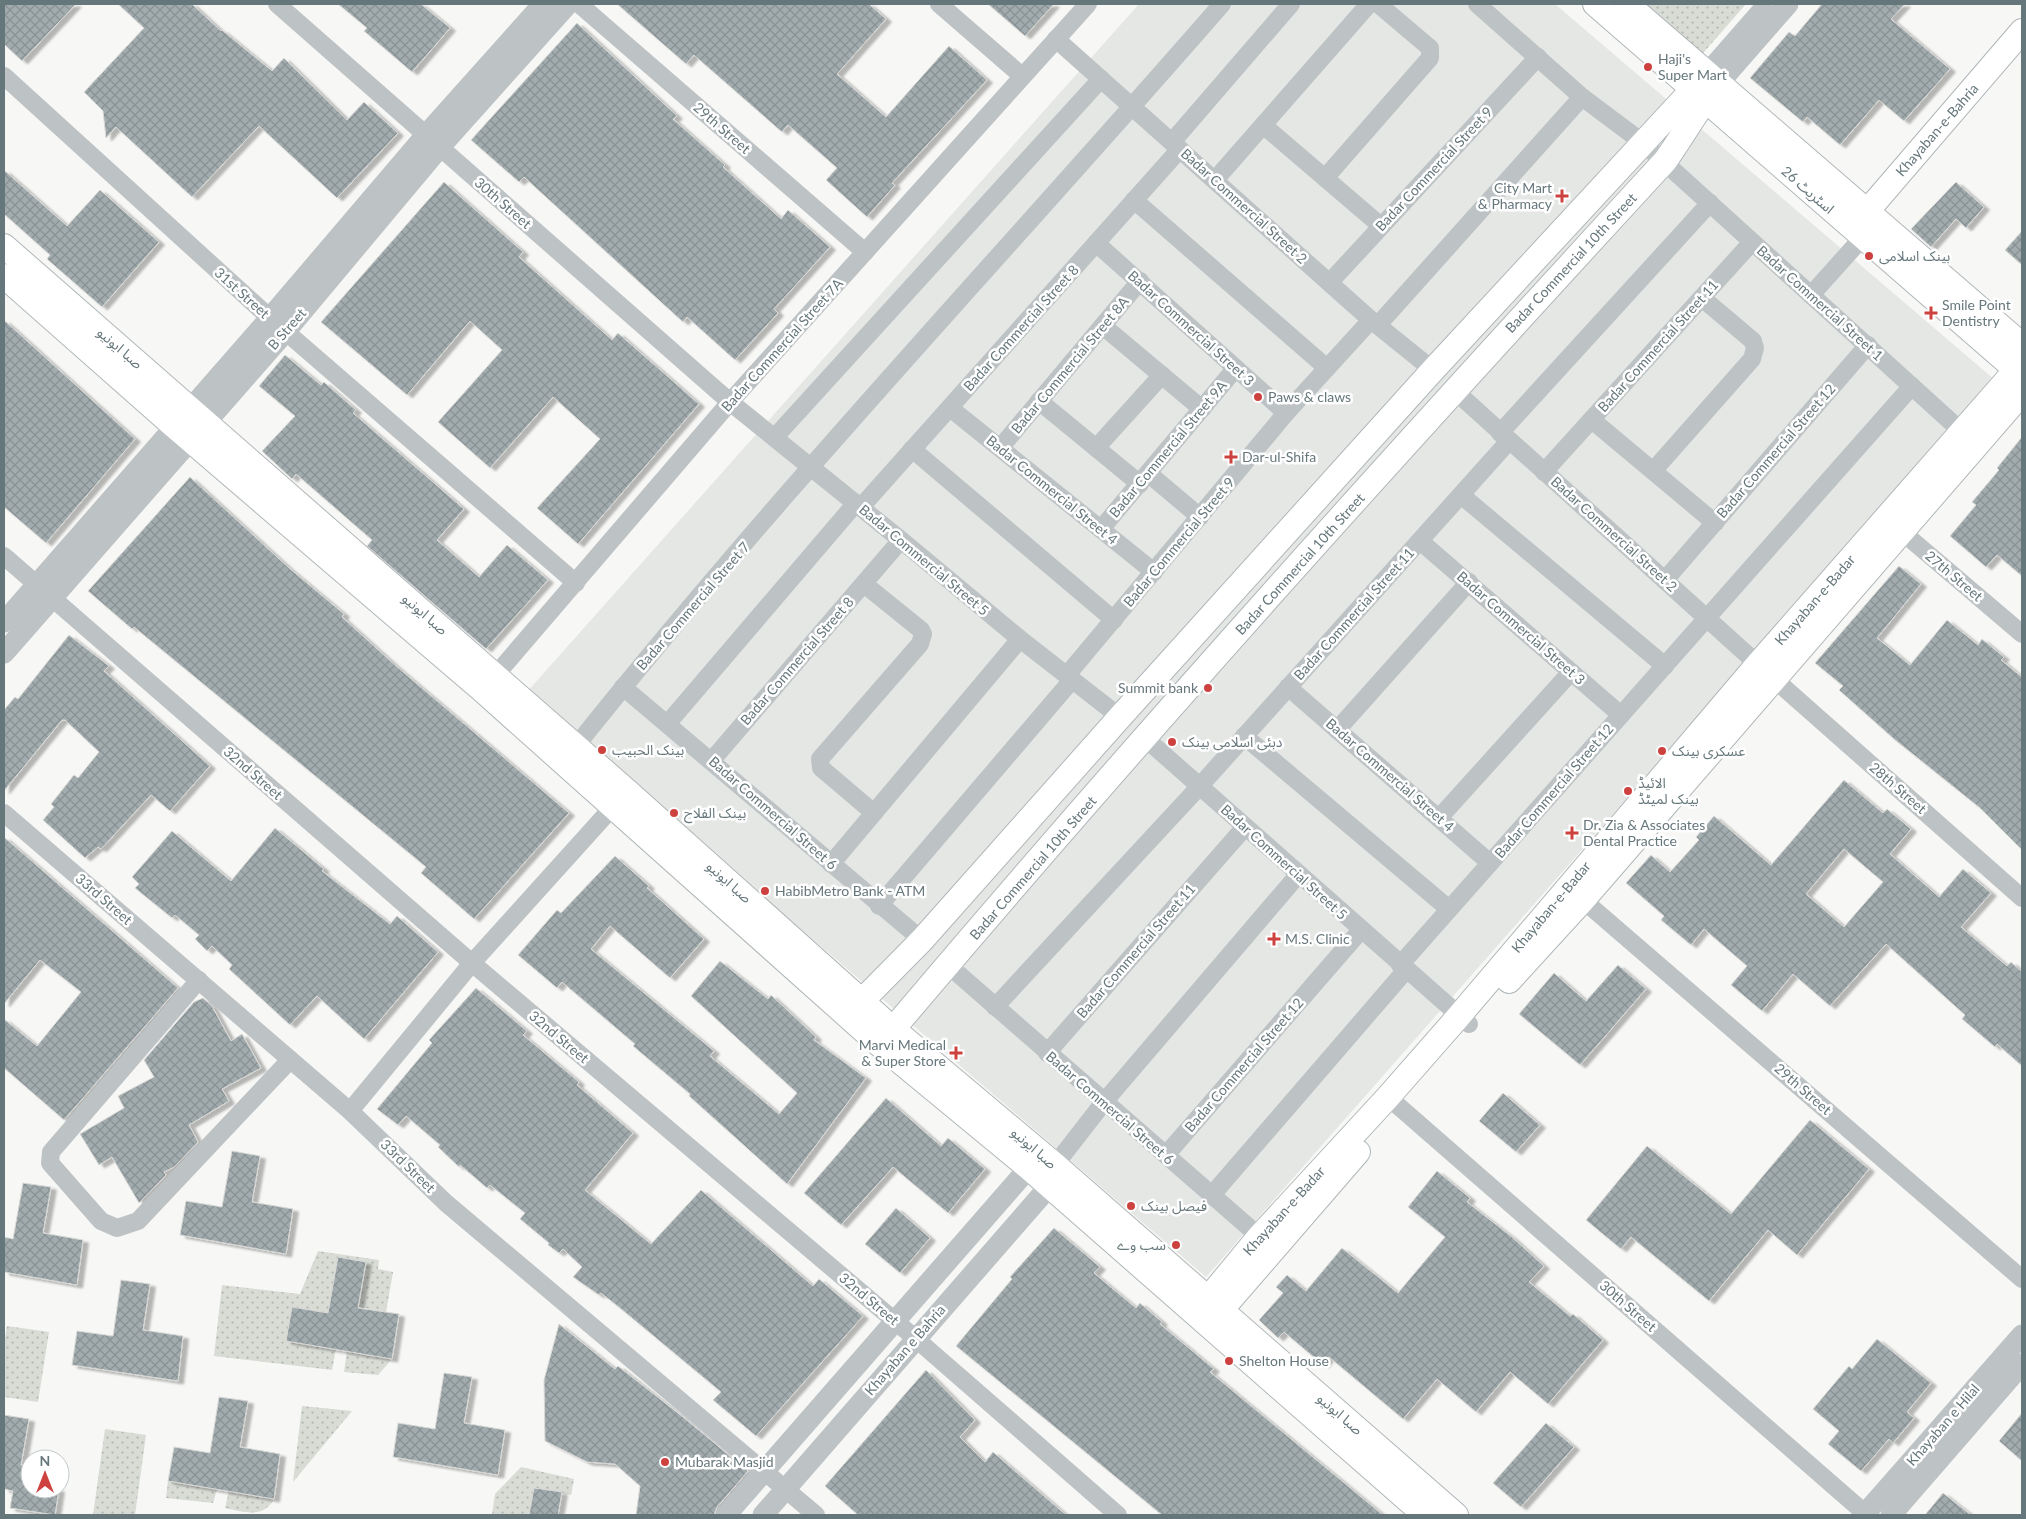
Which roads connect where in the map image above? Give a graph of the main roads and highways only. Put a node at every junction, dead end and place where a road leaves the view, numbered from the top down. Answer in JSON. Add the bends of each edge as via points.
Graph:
{"nodes":[{"id":1,"x":1595,"y":4,"type":"edge"},
{"id":2,"x":1627,"y":4,"type":"edge"},
{"id":3,"x":2022,"y":31,"type":"edge"},
{"id":4,"x":2022,"y":56,"type":"edge"},
{"id":5,"x":1706,"y":86,"type":"junction"},
{"id":6,"x":1865,"y":224,"type":"junction"},
{"id":7,"x":4,"y":246,"type":"edge"},
{"id":8,"x":4,"y":276,"type":"edge"},
{"id":9,"x":2022,"y":345,"type":"edge"},
{"id":10,"x":2020,"y":370,"type":"edge"},
{"id":11,"x":2022,"y":393,"type":"edge"},
{"id":12,"x":1969,"y":437,"type":"junction"},
{"id":13,"x":1765,"y":671,"type":"junction"},
{"id":14,"x":488,"y":683,"type":"junction"},
{"id":15,"x":620,"y":799,"type":"junction"},
{"id":16,"x":856,"y":1008,"type":"junction"},
{"id":17,"x":1464,"y":1020,"type":"junction"},
{"id":18,"x":887,"y":1037,"type":"junction"},
{"id":19,"x":1208,"y":1312,"type":"junction"},
{"id":20,"x":1425,"y":1515,"type":"edge"},
{"id":21,"x":1456,"y":1515,"type":"edge"}],
"edges":[{"from":1,"to":5,"type":"main road","name":"اسٹریٹ 26"},
{"from":2,"to":5,"type":"main road","name":"اسٹریٹ 26"},
{"from":3,"to":6,"type":"main road","name":"Khayaban-e-Bahria"},
{"from":4,"to":6,"type":"main road","name":"Khayaban-e-Bahria"},
{"from":5,"to":6,"type":"main road","name":"اسٹریٹ 26"},
{"from":5,"to":16,"type":"main road","name":"Badar Commercial 10th Street","via":[[1642,142],[1120,716],[922,940]]},
{"from":5,"to":18,"type":"main road","name":"Badar Commercial 10th Street","via":[[1689,128],[1665,162],[1454,390],[1145,738]]},
{"from":6,"to":9,"type":"main road","name":"اسٹریٹ 26"},
{"from":6,"to":10,"type":"main road","name":"اسٹریٹ 26"},
{"from":7,"to":14,"type":"main road","name":"صبا ایونیو","via":[[198,415]]},
{"from":8,"to":14,"type":"main road","name":"صبا ایونیو","via":[[181,433]]},
{"from":10,"to":12,"type":"main road","name":"Khayaban-e-Badar"},
{"from":11,"to":12,"type":"main road","name":"Khayaban-e-Badar"},
{"from":12,"to":13,"type":"main road","name":"Khayaban-e-Badar"},
{"from":13,"to":17,"type":"main road","name":"Khayaban-e-Badar"},
{"from":13,"to":17,"type":"main road","name":"Khayaban-e-Badar","via":[[1583,900]]},
{"from":14,"to":15,"type":"main road","name":"صبا ایونیو"},
{"from":14,"to":15,"type":"main road","name":"صبا ایونیو","via":[[576,746]]},
{"from":15,"to":16,"type":"main road","name":"صبا ایونیو"},
{"from":16,"to":18,"type":"main road","name":"صبا ایونیو"},
{"from":17,"to":19,"type":"main road","name":"Khayaban-e-Badar"},
{"from":18,"to":19,"type":"main road","name":"صبا ایونیو","via":[[1047,1169]]},
{"from":19,"to":20,"type":"main road","name":"صبا ایونیو"},
{"from":19,"to":21,"type":"main road","name":"صبا ایونیو"}]}
